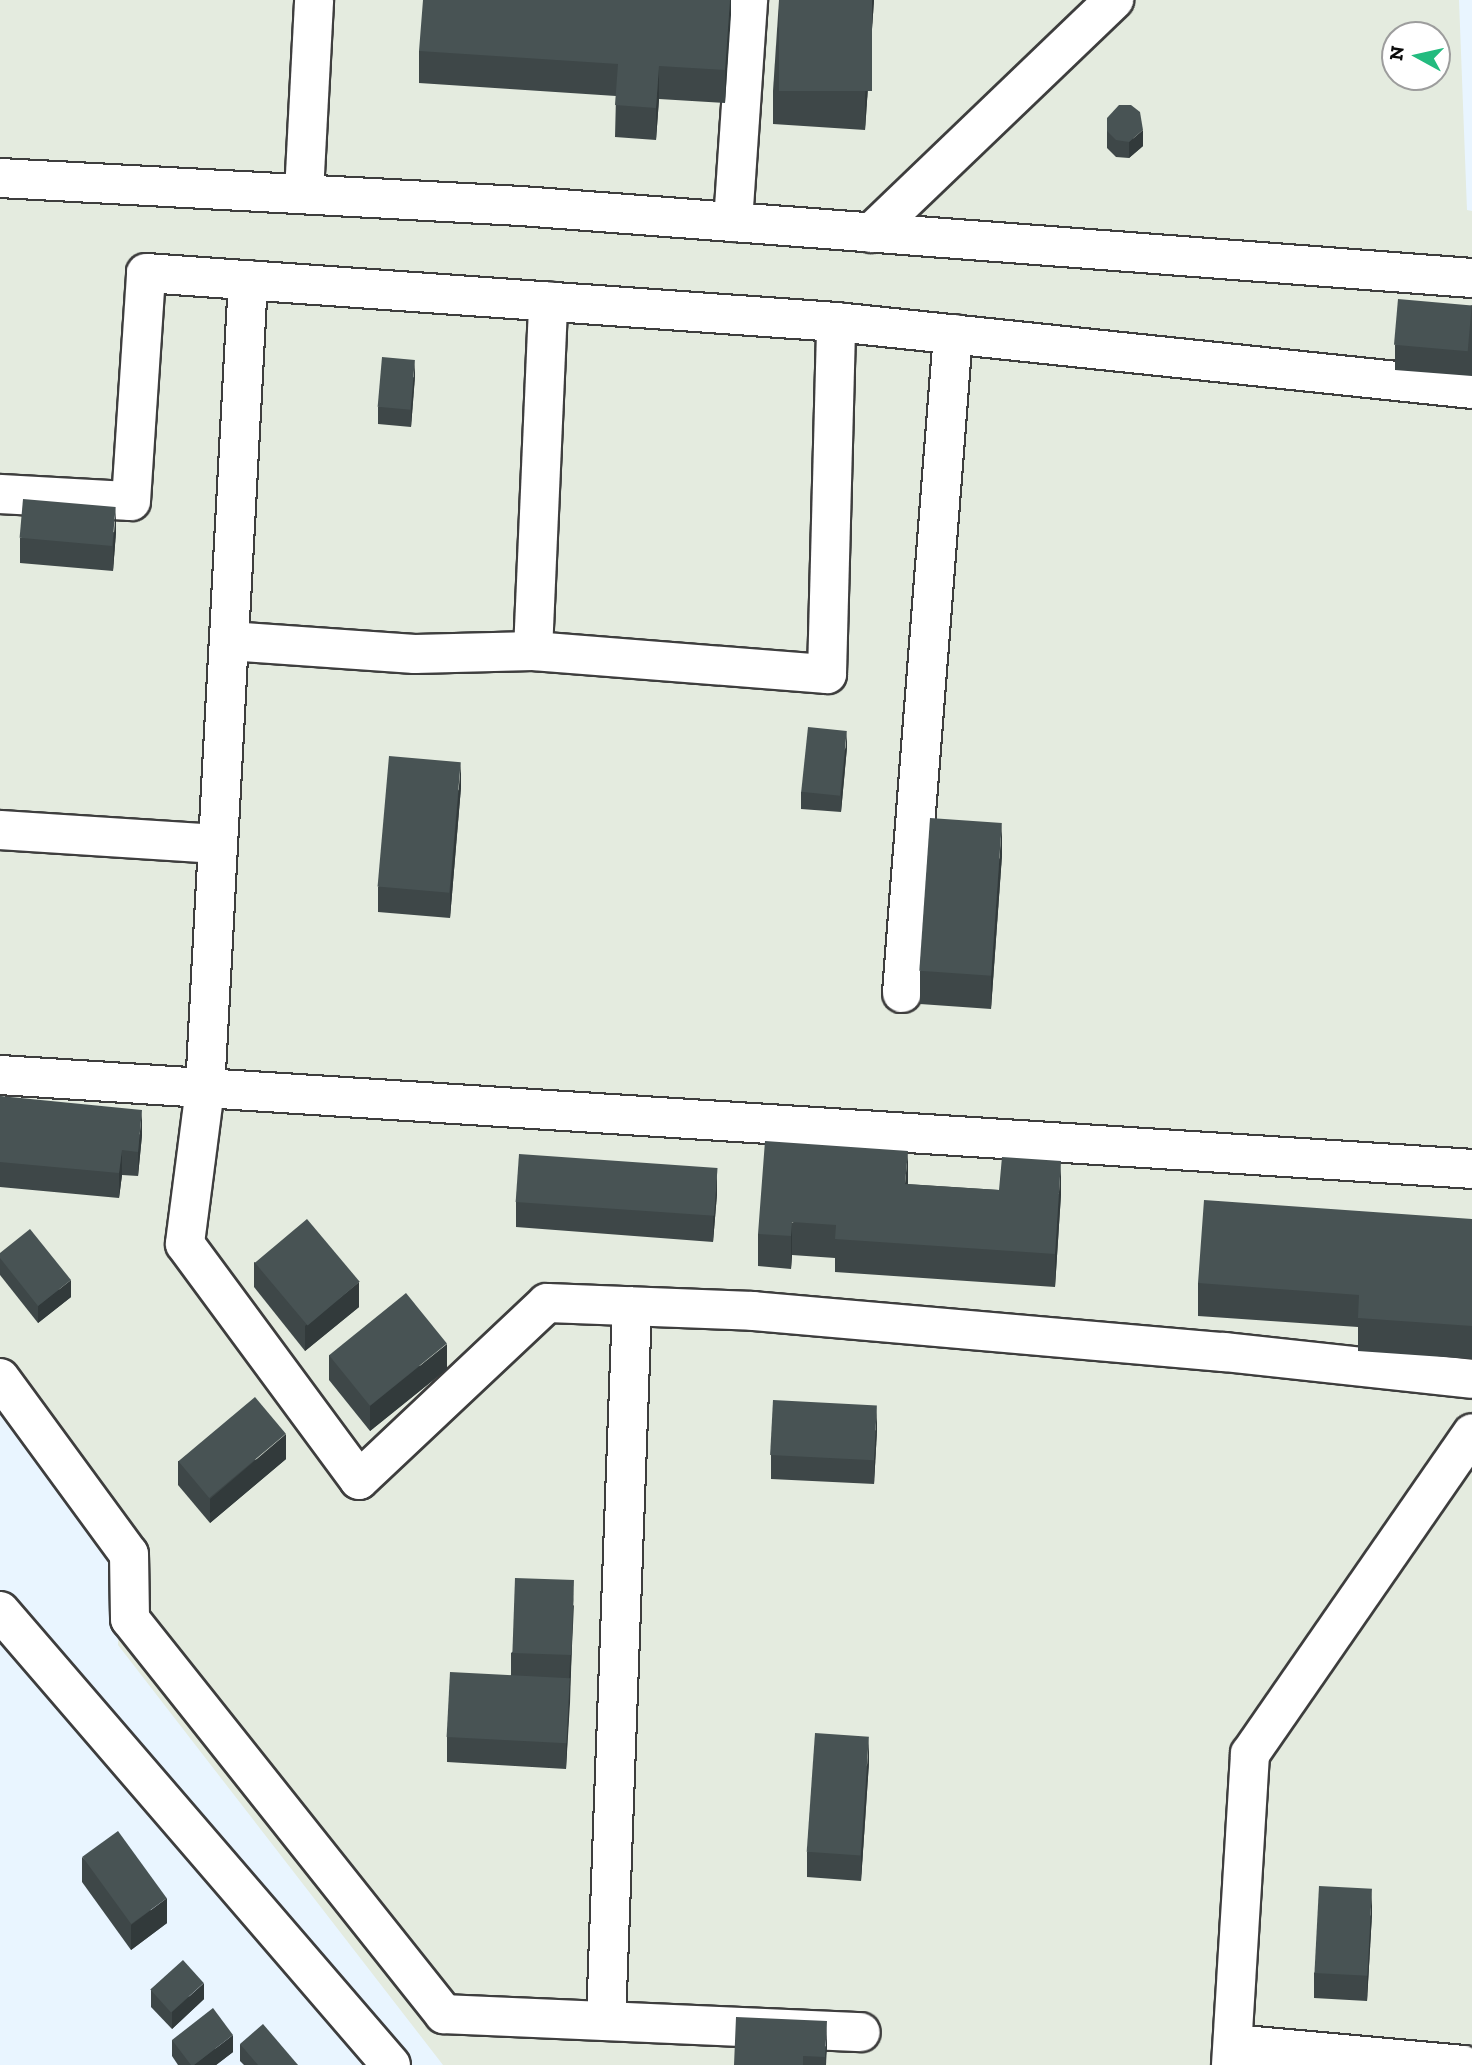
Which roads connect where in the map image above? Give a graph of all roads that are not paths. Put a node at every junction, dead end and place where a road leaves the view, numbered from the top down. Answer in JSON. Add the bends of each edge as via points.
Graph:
{"nodes":[{"id":1,"x":314,"y":0,"type":"edge"},
{"id":2,"x":748,"y":0,"type":"edge"},
{"id":3,"x":1114,"y":0,"type":"edge"},
{"id":4,"x":0,"y":178,"type":"edge"},
{"id":5,"x":304,"y":192,"type":"junction"},
{"id":6,"x":733,"y":222,"type":"junction"},
{"id":7,"x":871,"y":233,"type":"junction"},
{"id":8,"x":1472,"y":278,"type":"edge"},
{"id":9,"x":248,"y":280,"type":"junction"},
{"id":10,"x":548,"y":301,"type":"junction"},
{"id":11,"x":836,"y":322,"type":"junction"},
{"id":12,"x":953,"y":334,"type":"junction"},
{"id":13,"x":1472,"y":389,"type":"edge"},
{"id":14,"x":0,"y":494,"type":"edge"},
{"id":15,"x":229,"y":641,"type":"junction"},
{"id":16,"x":533,"y":651,"type":"junction"},
{"id":17,"x":0,"y":830,"type":"edge"},
{"id":18,"x":218,"y":844,"type":"junction"},
{"id":19,"x":902,"y":993,"type":"dead end"},
{"id":20,"x":0,"y":1075,"type":"edge"},
{"id":21,"x":205,"y":1089,"type":"junction"},
{"id":22,"x":1472,"y":1169,"type":"edge"},
{"id":23,"x":632,"y":1306,"type":"junction"},
{"id":24,"x":0,"y":1378,"type":"edge"},
{"id":25,"x":1472,"y":1379,"type":"edge"},
{"id":26,"x":1472,"y":1433,"type":"edge"},
{"id":27,"x":0,"y":1611,"type":"edge"},
{"id":28,"x":606,"y":2021,"type":"junction"},
{"id":29,"x":861,"y":2032,"type":"dead end"},
{"id":30,"x":1232,"y":2054,"type":"edge"},
{"id":31,"x":391,"y":2065,"type":"edge"},
{"id":32,"x":1463,"y":2065,"type":"edge"}],
"edges":[{"from":1,"to":5,"type":"street"},
{"from":2,"to":6,"type":"street"},
{"from":3,"to":7,"type":"street"},
{"from":4,"to":5,"type":"street"},
{"from":5,"to":6,"type":"street"},
{"from":6,"to":7,"type":"street"},
{"from":7,"to":8,"type":"street"},
{"from":9,"to":10,"type":"street"},
{"from":9,"to":14,"type":"street","via":[[146,273],[131,501]]},
{"from":9,"to":15,"type":"street"},
{"from":10,"to":11,"type":"street"},
{"from":10,"to":16,"type":"street"},
{"from":11,"to":12,"type":"street"},
{"from":11,"to":16,"type":"street","via":[[827,674]]},
{"from":12,"to":13,"type":"street"},
{"from":12,"to":19,"type":"street"},
{"from":15,"to":16,"type":"street","via":[[415,653]]},
{"from":15,"to":18,"type":"street"},
{"from":17,"to":18,"type":"street"},
{"from":18,"to":21,"type":"street"},
{"from":20,"to":21,"type":"street"},
{"from":21,"to":22,"type":"street"},
{"from":21,"to":23,"type":"street","via":[[185,1244],[359,1480],[547,1303]]},
{"from":23,"to":25,"type":"street","via":[[753,1311],[1224,1352]]},
{"from":23,"to":28,"type":"street"},
{"from":24,"to":28,"type":"street","via":[[129,1554],[130,1619],[444,2014]]},
{"from":26,"to":30,"type":"street","via":[[1250,1754]]},
{"from":27,"to":31,"type":"street"},
{"from":28,"to":29,"type":"street"},
{"from":30,"to":32,"type":"street"}]}
